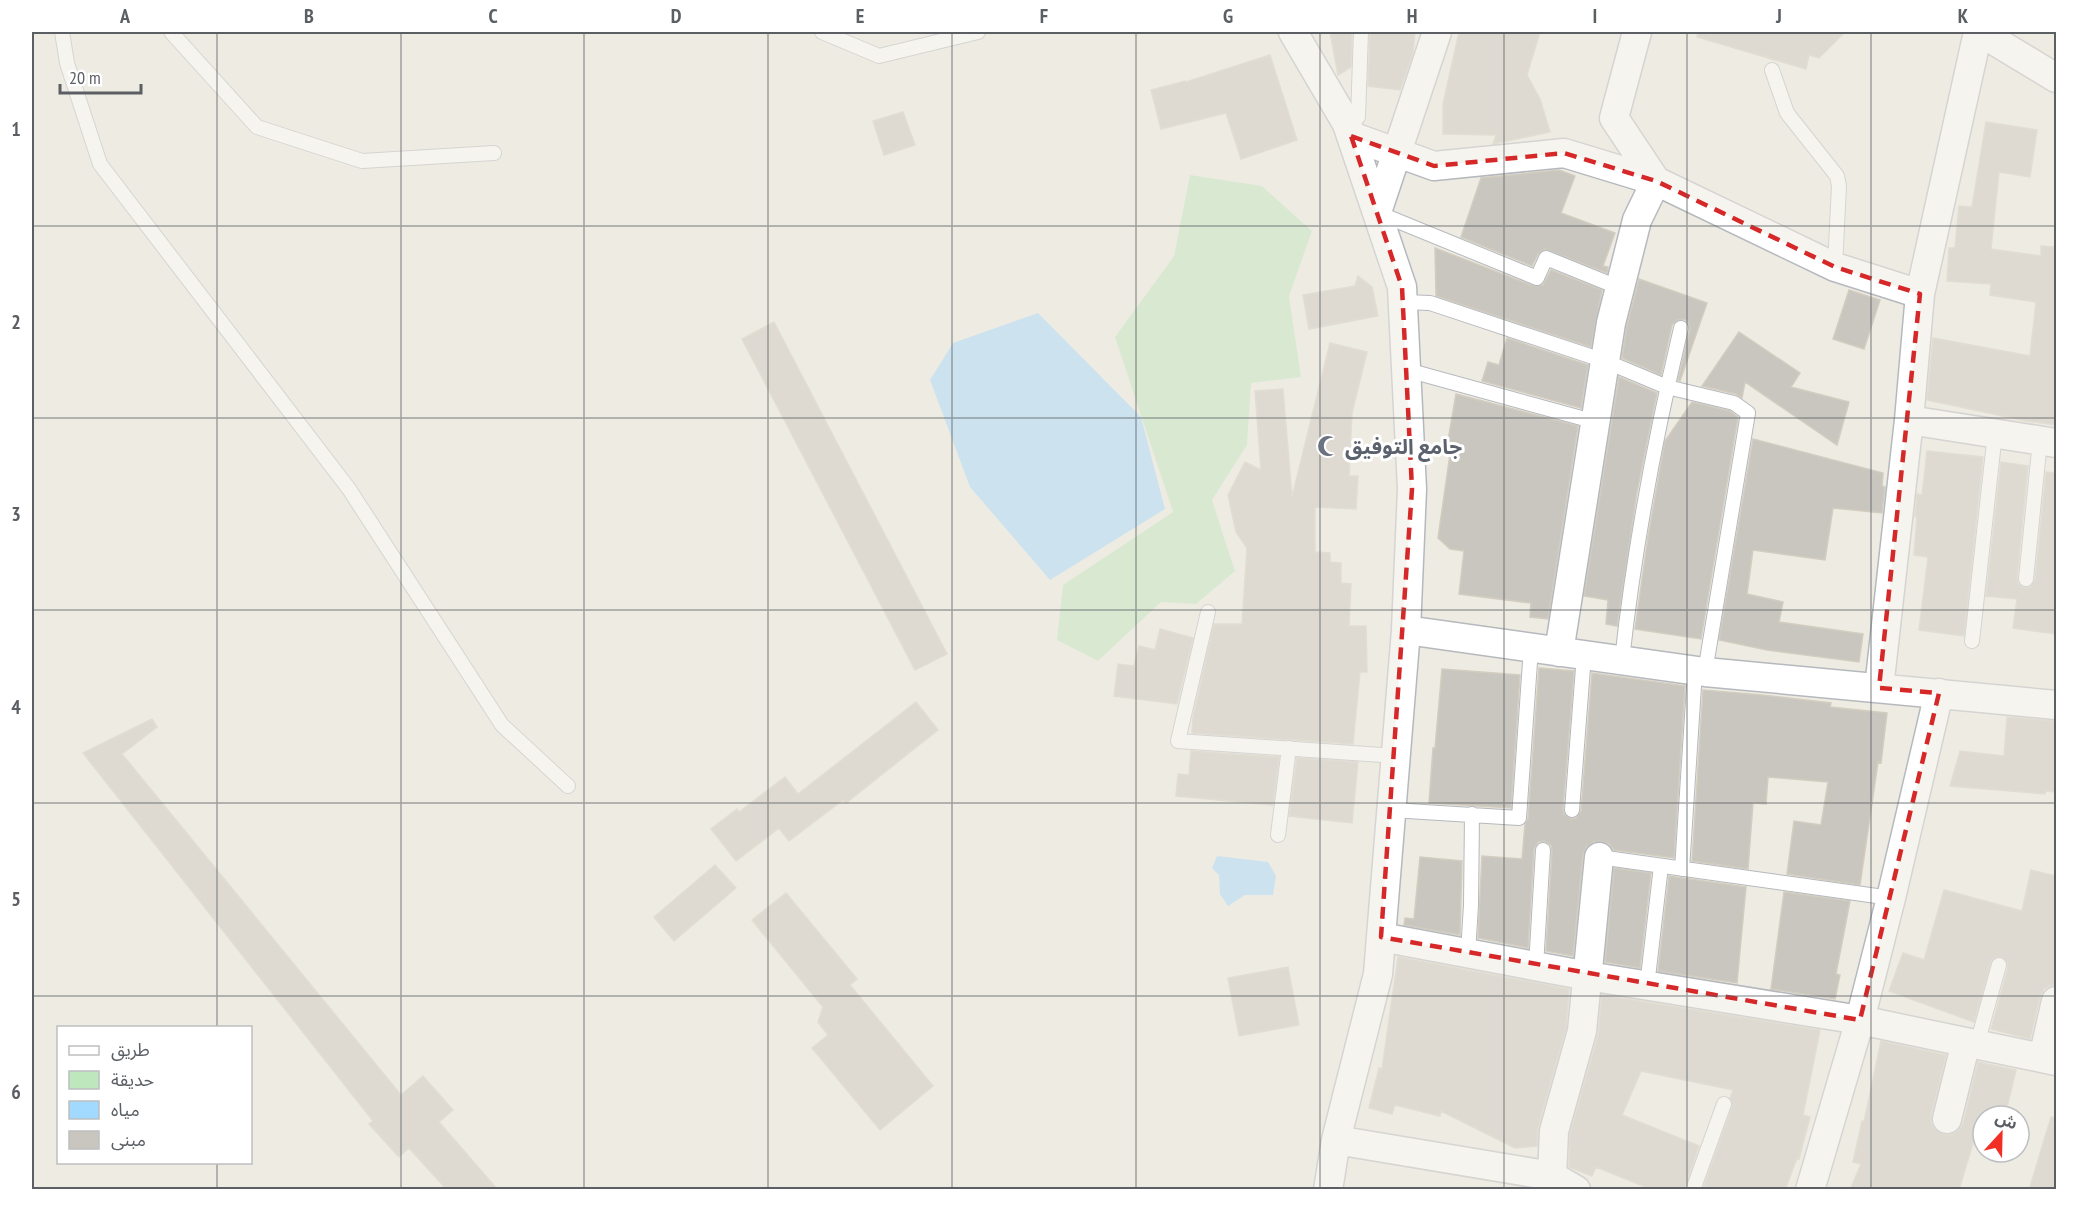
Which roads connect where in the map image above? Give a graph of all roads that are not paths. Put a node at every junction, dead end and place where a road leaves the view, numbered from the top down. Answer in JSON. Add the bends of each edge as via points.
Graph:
{"nodes":[{"id":1,"x":62,"y":32,"type":"edge"},
{"id":2,"x":171,"y":32,"type":"edge"},
{"id":3,"x":822,"y":32,"type":"edge"},
{"id":4,"x":978,"y":32,"type":"edge"},
{"id":5,"x":1293,"y":32,"type":"edge"},
{"id":6,"x":1361,"y":32,"type":"edge"},
{"id":7,"x":1437,"y":32,"type":"edge"},
{"id":8,"x":1637,"y":32,"type":"edge"},
{"id":9,"x":1979,"y":32,"type":"edge"},
{"id":10,"x":1772,"y":70,"type":"dead end"},
{"id":11,"x":2056,"y":78,"type":"edge"},
{"id":12,"x":1349,"y":130,"type":"junction"},
{"id":13,"x":1398,"y":151,"type":"junction"},
{"id":14,"x":494,"y":153,"type":"dead end"},
{"id":15,"x":1656,"y":181,"type":"junction"},
{"id":16,"x":1377,"y":213,"type":"junction"},
{"id":17,"x":1835,"y":267,"type":"junction"},
{"id":18,"x":1620,"y":288,"type":"junction"},
{"id":19,"x":1920,"y":294,"type":"junction"},
{"id":20,"x":1403,"y":302,"type":"junction"},
{"id":21,"x":1681,"y":328,"type":"dead end"},
{"id":22,"x":1605,"y":361,"type":"junction"},
{"id":23,"x":1407,"y":370,"type":"junction"},
{"id":24,"x":1667,"y":387,"type":"junction"},
{"id":25,"x":1909,"y":420,"type":"junction"},
{"id":26,"x":1596,"y":422,"type":"junction"},
{"id":27,"x":1995,"y":433,"type":"junction"},
{"id":28,"x":2048,"y":442,"type":"edge"},
{"id":29,"x":2026,"y":579,"type":"dead end"},
{"id":30,"x":1208,"y":612,"type":"dead end"},
{"id":31,"x":1406,"y":630,"type":"junction"},
{"id":32,"x":1972,"y":641,"type":"dead end"},
{"id":33,"x":1531,"y":648,"type":"junction"},
{"id":34,"x":1571,"y":653,"type":"junction"},
{"id":35,"x":1622,"y":660,"type":"junction"},
{"id":36,"x":1700,"y":672,"type":"junction"},
{"id":37,"x":1879,"y":688,"type":"junction"},
{"id":38,"x":1939,"y":693,"type":"junction"},
{"id":39,"x":2056,"y":705,"type":"edge"},
{"id":40,"x":1289,"y":748,"type":"junction"},
{"id":41,"x":1396,"y":756,"type":"junction"},
{"id":42,"x":568,"y":786,"type":"dead end"},
{"id":43,"x":1392,"y":810,"type":"junction"},
{"id":44,"x":1572,"y":810,"type":"dead end"},
{"id":45,"x":1472,"y":814,"type":"junction"},
{"id":46,"x":1278,"y":835,"type":"dead end"},
{"id":47,"x":1543,"y":850,"type":"dead end"},
{"id":48,"x":1599,"y":857,"type":"joint"},
{"id":49,"x":1661,"y":866,"type":"junction"},
{"id":50,"x":1682,"y":869,"type":"junction"},
{"id":51,"x":1891,"y":898,"type":"junction"},
{"id":52,"x":1382,"y":937,"type":"junction"},
{"id":53,"x":1468,"y":953,"type":"junction"},
{"id":54,"x":1999,"y":965,"type":"dead end"},
{"id":55,"x":1536,"y":966,"type":"junction"},
{"id":56,"x":1588,"y":976,"type":"junction"},
{"id":57,"x":1647,"y":986,"type":"junction"},
{"id":58,"x":2056,"y":1001,"type":"edge"},
{"id":59,"x":1860,"y":1020,"type":"junction"},
{"id":60,"x":1972,"y":1043,"type":"junction"},
{"id":61,"x":2050,"y":1060,"type":"edge"},
{"id":62,"x":1724,"y":1104,"type":"dead end"},
{"id":63,"x":1947,"y":1119,"type":"dead end"},
{"id":64,"x":1336,"y":1140,"type":"junction"},
{"id":65,"x":1552,"y":1176,"type":"junction"},
{"id":66,"x":1328,"y":1190,"type":"edge"},
{"id":67,"x":1576,"y":1190,"type":"edge"},
{"id":68,"x":1693,"y":1190,"type":"edge"},
{"id":69,"x":1810,"y":1190,"type":"edge"}],
"edges":[{"from":1,"to":42,"type":"lane","via":[[67,63],[100,164],[349,489],[502,725]]},
{"from":2,"to":14,"type":"lane","via":[[257,127],[362,161]]},
{"from":3,"to":4,"type":"lane","via":[[879,56]]},
{"from":5,"to":12,"type":"street"},
{"from":6,"to":12,"type":"lane","via":[[1358,117]]},
{"from":7,"to":13,"type":"street"},
{"from":8,"to":15,"type":"street","via":[[1614,118]]},
{"from":9,"to":11,"type":"street"},
{"from":9,"to":19,"type":"street"},
{"from":10,"to":17,"type":"lane","via":[[1787,113],[1837,176]]},
{"from":12,"to":13,"type":"street"},
{"from":12,"to":16,"type":"street"},
{"from":13,"to":15,"type":"street","via":[[1434,166],[1564,153]]},
{"from":13,"to":16,"type":"street"},
{"from":15,"to":17,"type":"street"},
{"from":15,"to":18,"type":"street","via":[[1637,220]]},
{"from":16,"to":18,"type":"lane","via":[[1537,278],[1546,258]]},
{"from":16,"to":20,"type":"street","via":[[1402,287]]},
{"from":17,"to":19,"type":"street"},
{"from":18,"to":22,"type":"street"},
{"from":19,"to":25,"type":"street"},
{"from":20,"to":22,"type":"lane","via":[[1430,303]]},
{"from":20,"to":23,"type":"street"},
{"from":21,"to":24,"type":"lane"},
{"from":22,"to":24,"type":"lane"},
{"from":22,"to":26,"type":"street"},
{"from":23,"to":26,"type":"lane"},
{"from":23,"to":31,"type":"street","via":[[1413,489]]},
{"from":24,"to":35,"type":"lane","via":[[1629,596]]},
{"from":24,"to":36,"type":"lane","via":[[1734,403],[1748,413]]},
{"from":25,"to":27,"type":"street"},
{"from":25,"to":37,"type":"street"},
{"from":26,"to":34,"type":"street"},
{"from":27,"to":28,"type":"street"},
{"from":27,"to":32,"type":"lane"},
{"from":28,"to":29,"type":"lane"},
{"from":30,"to":40,"type":"lane","via":[[1178,741]]},
{"from":31,"to":33,"type":"street"},
{"from":31,"to":41,"type":"street"},
{"from":33,"to":34,"type":"street"},
{"from":33,"to":45,"type":"lane","via":[[1519,818]]},
{"from":34,"to":35,"type":"street"},
{"from":34,"to":44,"type":"lane"},
{"from":35,"to":36,"type":"street"},
{"from":36,"to":37,"type":"street"},
{"from":36,"to":50,"type":"lane"},
{"from":37,"to":38,"type":"street"},
{"from":38,"to":39,"type":"street"},
{"from":38,"to":51,"type":"street"},
{"from":40,"to":41,"type":"lane"},
{"from":40,"to":46,"type":"lane"},
{"from":41,"to":43,"type":"street"},
{"from":43,"to":45,"type":"lane"},
{"from":43,"to":52,"type":"street"},
{"from":45,"to":53,"type":"lane"},
{"from":47,"to":55,"type":"lane"},
{"from":48,"to":49,"type":"lane"},
{"from":48,"to":56,"type":"street"},
{"from":49,"to":50,"type":"lane"},
{"from":49,"to":57,"type":"lane"},
{"from":50,"to":51,"type":"lane"},
{"from":51,"to":59,"type":"street"},
{"from":52,"to":53,"type":"street"},
{"from":52,"to":64,"type":"street","via":[[1378,974]]},
{"from":53,"to":55,"type":"street"},
{"from":54,"to":60,"type":"lane"},
{"from":55,"to":56,"type":"street"},
{"from":56,"to":57,"type":"street"},
{"from":56,"to":65,"type":"street","via":[[1582,1031],[1554,1131]]},
{"from":57,"to":59,"type":"street"},
{"from":58,"to":61,"type":"street"},
{"from":59,"to":60,"type":"street"},
{"from":59,"to":69,"type":"street"},
{"from":60,"to":61,"type":"street"},
{"from":60,"to":63,"type":"street"},
{"from":62,"to":68,"type":"lane"},
{"from":64,"to":65,"type":"street"},
{"from":64,"to":66,"type":"street"},
{"from":65,"to":67,"type":"street"}]}
